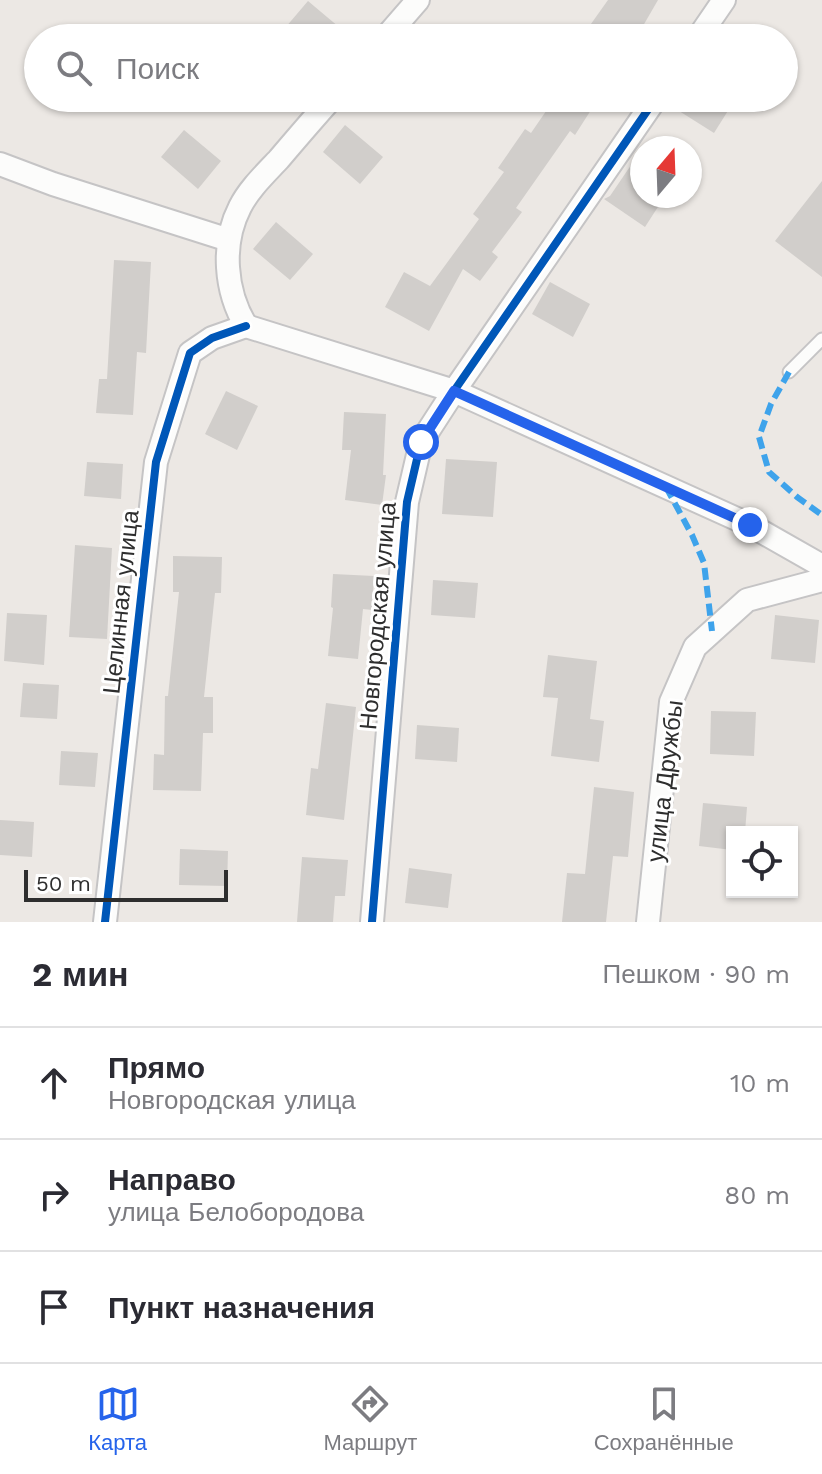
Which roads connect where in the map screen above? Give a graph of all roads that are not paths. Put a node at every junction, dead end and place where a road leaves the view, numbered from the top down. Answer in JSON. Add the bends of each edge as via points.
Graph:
{"nodes":[{"id":1,"x":418,"y":0,"type":"edge"},
{"id":2,"x":724,"y":0,"type":"edge"},
{"id":3,"x":397,"y":24,"type":"edge"},
{"id":4,"x":708,"y":24,"type":"edge"},
{"id":5,"x":320,"y":112,"type":"edge"},
{"id":6,"x":646,"y":112,"type":"edge"},
{"id":7,"x":0,"y":164,"type":"edge"},
{"id":8,"x":229,"y":240,"type":"junction"},
{"id":9,"x":246,"y":326,"type":"junction"},
{"id":10,"x":822,"y":339,"type":"edge"},
{"id":11,"x":789,"y":372,"type":"dead end"},
{"id":12,"x":454,"y":391,"type":"junction"},
{"id":13,"x":822,"y":566,"type":"edge"},
{"id":14,"x":822,"y":580,"type":"edge"},
{"id":15,"x":105,"y":922,"type":"edge"},
{"id":16,"x":372,"y":922,"type":"edge"},
{"id":17,"x":648,"y":922,"type":"edge"}],
"edges":[{"from":1,"to":3,"type":"street"},
{"from":2,"to":4,"type":"street"},
{"from":5,"to":8,"type":"street","via":[[254,186],[239,208]]},
{"from":6,"to":12,"type":"street","name":"Новгородская улица"},
{"from":7,"to":8,"type":"street"},
{"from":8,"to":9,"type":"street","via":[[228,283]]},
{"from":9,"to":12,"type":"street"},
{"from":9,"to":15,"type":"street","name":"Целинная улица","via":[[190,353],[156,462]]},
{"from":10,"to":11,"type":"lane"},
{"from":12,"to":13,"type":"street","via":[[750,525]]},
{"from":12,"to":16,"type":"street","name":"Новгородская улица","via":[[421,442],[407,502]]},
{"from":14,"to":17,"type":"street","name":"улица Дружбы","via":[[747,600],[695,647],[671,702]]}]}
